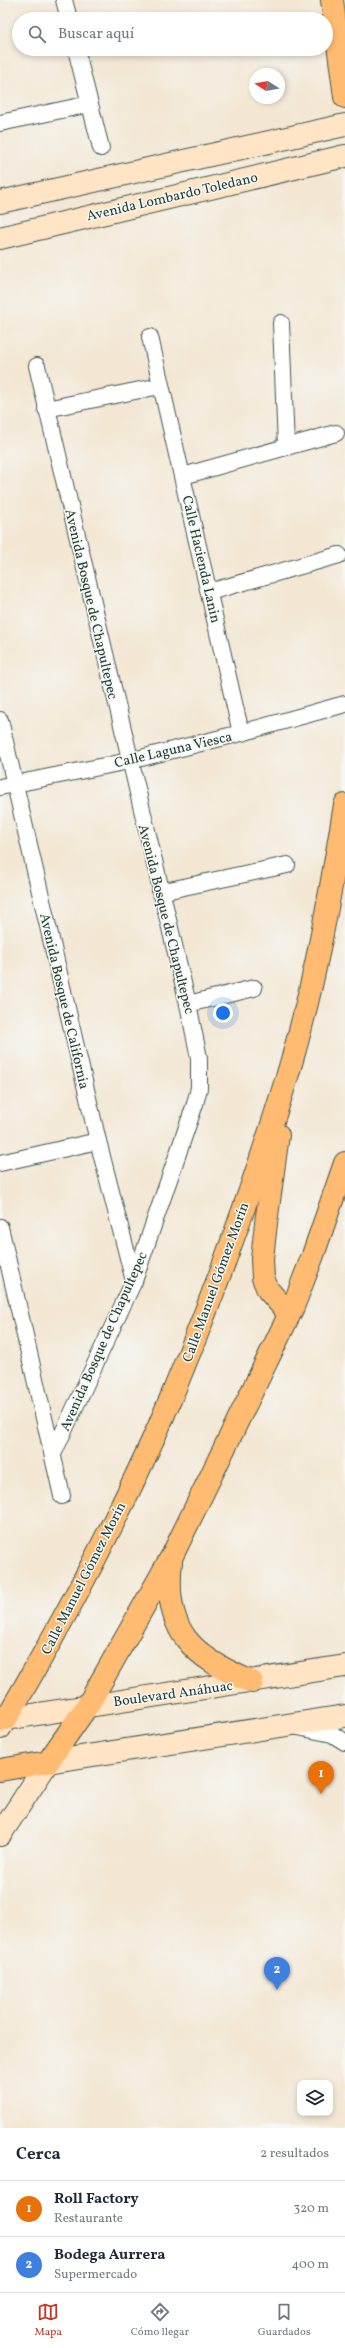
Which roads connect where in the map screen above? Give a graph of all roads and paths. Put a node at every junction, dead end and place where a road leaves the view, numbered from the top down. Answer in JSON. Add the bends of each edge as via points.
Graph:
{"nodes":[{"id":1,"x":64,"y":0,"type":"edge"},
{"id":2,"x":332,"y":0,"type":"edge"},
{"id":3,"x":67,"y":12,"type":"edge"},
{"id":4,"x":78,"y":56,"type":"edge"},
{"id":5,"x":345,"y":97,"type":"edge"},
{"id":6,"x":90,"y":104,"type":"junction"},
{"id":7,"x":0,"y":123,"type":"edge"},
{"id":8,"x":345,"y":125,"type":"edge"},
{"id":9,"x":101,"y":148,"type":"dead end"},
{"id":10,"x":345,"y":156,"type":"edge"},
{"id":11,"x":0,"y":202,"type":"edge"},
{"id":12,"x":0,"y":238,"type":"edge"},
{"id":13,"x":281,"y":323,"type":"dead end"},
{"id":14,"x":150,"y":337,"type":"dead end"},
{"id":15,"x":37,"y":366,"type":"dead end"},
{"id":16,"x":160,"y":386,"type":"junction"},
{"id":17,"x":46,"y":409,"type":"junction"},
{"id":18,"x":336,"y":433,"type":"dead end"},
{"id":19,"x":286,"y":446,"type":"junction"},
{"id":20,"x":183,"y":476,"type":"junction"},
{"id":21,"x":340,"y":555,"type":"dead end"},
{"id":22,"x":209,"y":592,"type":"junction"},
{"id":23,"x":345,"y":704,"type":"edge"},
{"id":24,"x":0,"y":720,"type":"edge"},
{"id":25,"x":241,"y":733,"type":"junction"},
{"id":26,"x":129,"y":761,"type":"junction"},
{"id":27,"x":7,"y":786,"type":"edge"},
{"id":28,"x":345,"y":805,"type":"edge"},
{"id":29,"x":287,"y":865,"type":"dead end"},
{"id":30,"x":160,"y":892,"type":"junction"},
{"id":31,"x":254,"y":988,"type":"dead end"},
{"id":32,"x":188,"y":1004,"type":"junction"},
{"id":33,"x":283,"y":1092,"type":"junction"},
{"id":34,"x":98,"y":1141,"type":"junction"},
{"id":35,"x":0,"y":1163,"type":"edge"},
{"id":36,"x":345,"y":1163,"type":"edge"},
{"id":37,"x":0,"y":1227,"type":"edge"},
{"id":38,"x":134,"y":1281,"type":"junction"},
{"id":39,"x":289,"y":1314,"type":"junction"},
{"id":40,"x":53,"y":1454,"type":"junction"},
{"id":41,"x":62,"y":1496,"type":"dead end"},
{"id":42,"x":172,"y":1556,"type":"junction"},
{"id":43,"x":345,"y":1666,"type":"edge"},
{"id":44,"x":252,"y":1682,"type":"junction"},
{"id":45,"x":88,"y":1705,"type":"junction"},
{"id":46,"x":345,"y":1716,"type":"edge"},
{"id":47,"x":2,"y":1722,"type":"edge"},
{"id":48,"x":284,"y":1725,"type":"junction"},
{"id":49,"x":345,"y":1742,"type":"edge"},
{"id":50,"x":48,"y":1762,"type":"junction"},
{"id":51,"x":0,"y":1770,"type":"edge"},
{"id":52,"x":0,"y":1836,"type":"edge"}],
"edges":[{"from":1,"to":3,"type":"street"},
{"from":2,"to":5,"type":"main road"},
{"from":4,"to":6,"type":"street"},
{"from":6,"to":7,"type":"street"},
{"from":6,"to":9,"type":"street"},
{"from":8,"to":11,"type":"street"},
{"from":10,"to":12,"type":"street","name":"Avenida Lombardo Toledano"},
{"from":13,"to":19,"type":"street"},
{"from":14,"to":16,"type":"street","name":"Calle Hacienda Lanin"},
{"from":15,"to":17,"type":"street","name":"Avenida Bosque de Chapultepec"},
{"from":16,"to":17,"type":"street"},
{"from":16,"to":20,"type":"street","name":"Calle Hacienda Lanin"},
{"from":17,"to":26,"type":"street","name":"Avenida Bosque de Chapultepec"},
{"from":18,"to":19,"type":"street"},
{"from":19,"to":20,"type":"street"},
{"from":20,"to":22,"type":"street","name":"Calle Hacienda Lanin"},
{"from":21,"to":22,"type":"street"},
{"from":22,"to":25,"type":"street","name":"Calle Hacienda Lanin"},
{"from":23,"to":25,"type":"street","name":"Calle Laguna Viesca"},
{"from":24,"to":27,"type":"street","name":"Avenida Bosque de California"},
{"from":25,"to":26,"type":"street","name":"Calle Laguna Viesca"},
{"from":26,"to":27,"type":"street","name":"Calle Laguna Viesca"},
{"from":26,"to":30,"type":"street","name":"Avenida Bosque de Chapultepec"},
{"from":27,"to":34,"type":"street","name":"Avenida Bosque de California"},
{"from":28,"to":33,"type":"main road","name":"Calle Manuel Gómez Morín","via":[[310,984]]},
{"from":29,"to":30,"type":"street"},
{"from":30,"to":32,"type":"street","name":"Avenida Bosque de Chapultepec"},
{"from":31,"to":32,"type":"street"},
{"from":32,"to":38,"type":"street","name":"Avenida Bosque de Chapultepec","via":[[199,1058],[199,1088],[188,1128]]},
{"from":33,"to":39,"type":"main road","via":[[262,1259],[263,1278],[268,1290]]},
{"from":33,"to":47,"type":"main road","name":"Calle Manuel Gómez Morín","via":[[208,1307],[158,1427],[99,1550],[46,1651]]},
{"from":34,"to":35,"type":"street"},
{"from":34,"to":38,"type":"street","name":"Avenida Bosque de California"},
{"from":36,"to":39,"type":"main road","via":[[314,1255]]},
{"from":37,"to":40,"type":"street"},
{"from":38,"to":40,"type":"street","name":"Avenida Bosque de Chapultepec"},
{"from":39,"to":42,"type":"main road"},
{"from":40,"to":41,"type":"street"},
{"from":42,"to":44,"type":"main road","via":[[170,1598],[174,1618],[185,1637],[202,1655],[220,1668]]},
{"from":42,"to":45,"type":"main road"},
{"from":43,"to":44,"type":"street","name":"Boulevard Anáhuac"},
{"from":44,"to":45,"type":"street","name":"Boulevard Anáhuac"},
{"from":45,"to":47,"type":"street","name":"Boulevard Anáhuac"},
{"from":45,"to":50,"type":"main road"},
{"from":46,"to":48,"type":"street"},
{"from":48,"to":49,"type":"street","via":[[332,1734]]},
{"from":48,"to":50,"type":"street"},
{"from":50,"to":51,"type":"main road"},
{"from":50,"to":52,"type":"street"}]}
